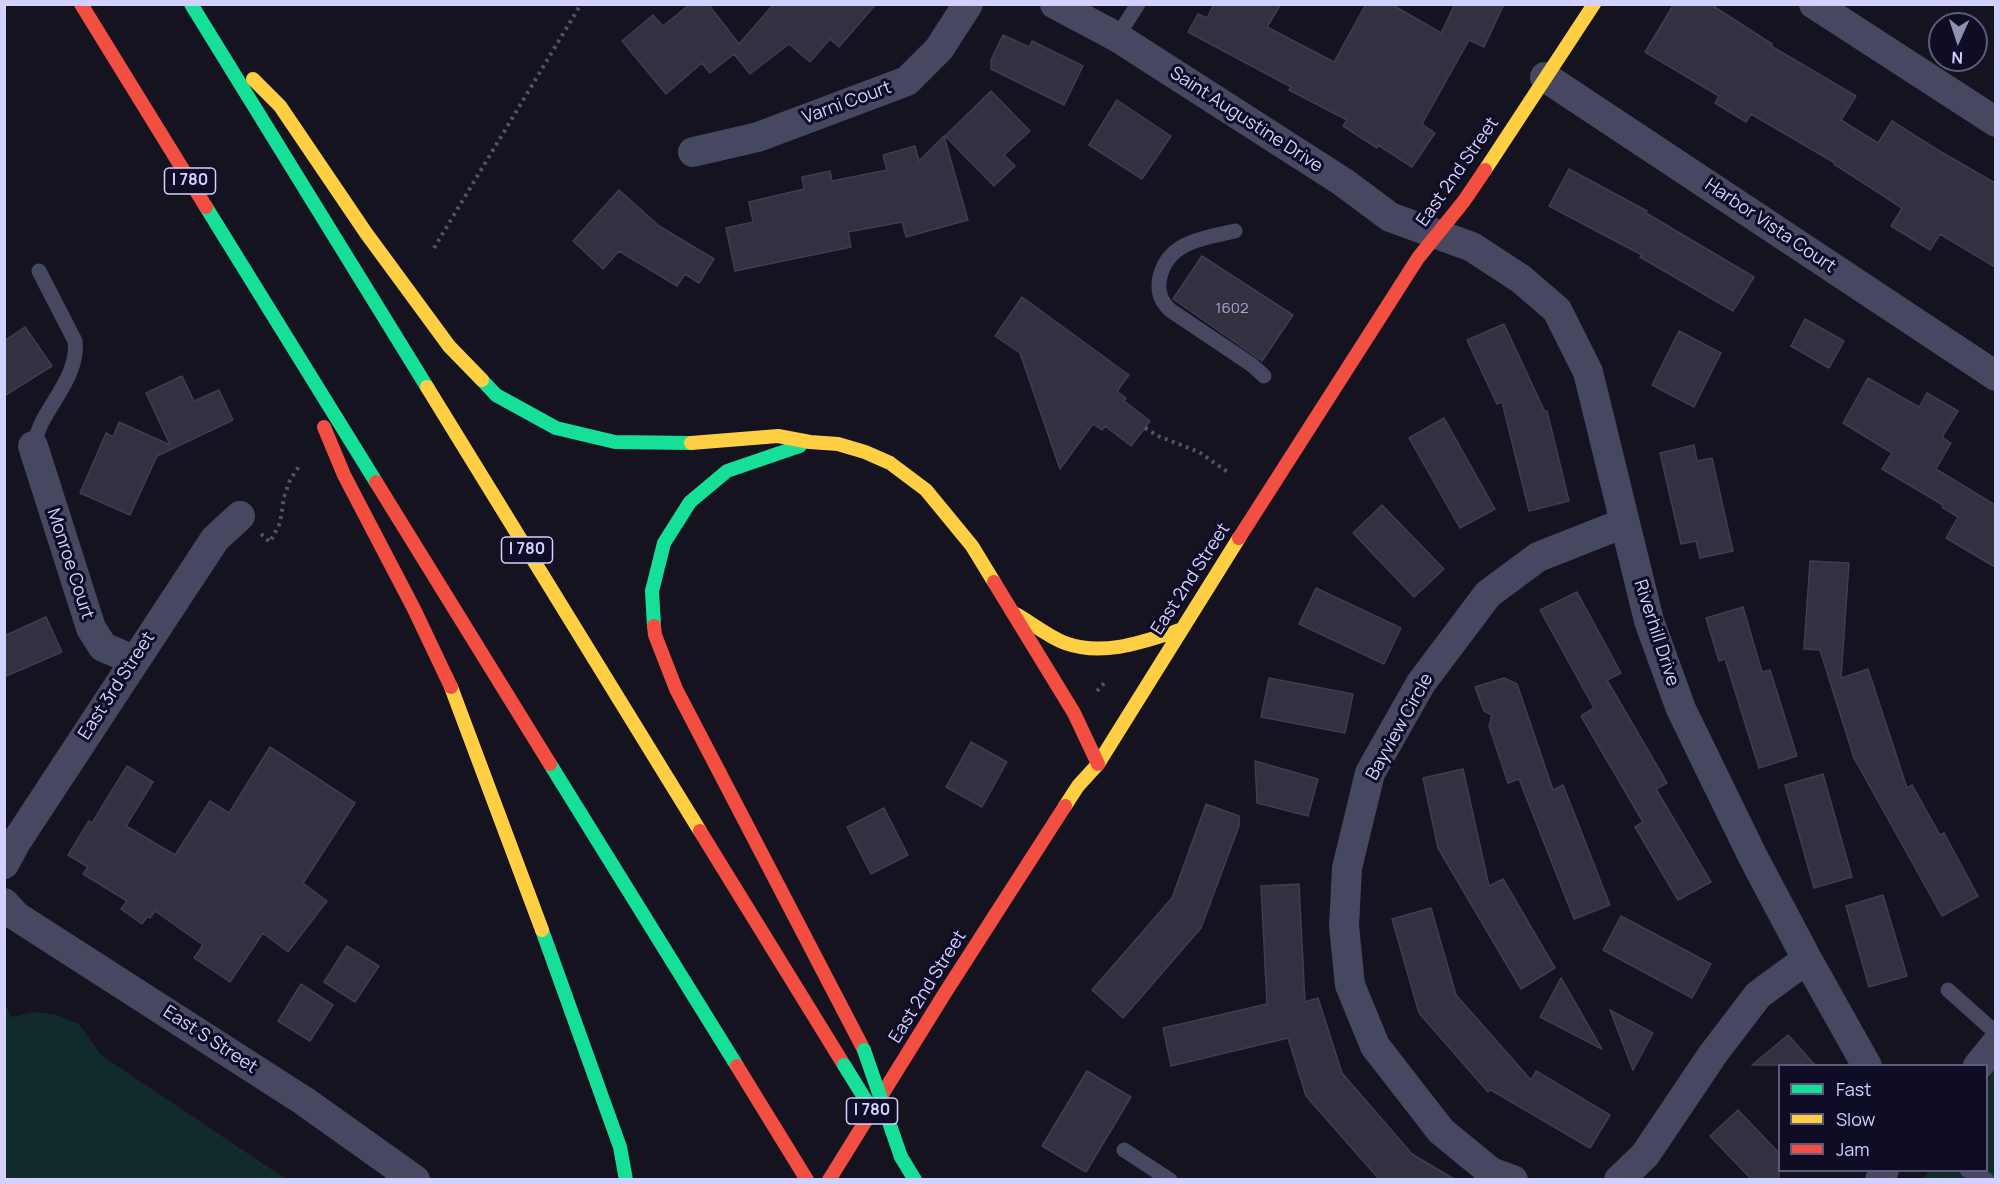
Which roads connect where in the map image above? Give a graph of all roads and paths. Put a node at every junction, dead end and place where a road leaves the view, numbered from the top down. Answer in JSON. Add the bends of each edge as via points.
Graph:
{"nodes":[{"id":1,"x":79,"y":4,"type":"edge"},
{"id":2,"x":191,"y":4,"type":"edge"},
{"id":3,"x":581,"y":4,"type":"edge"},
{"id":4,"x":968,"y":4,"type":"edge"},
{"id":5,"x":1055,"y":4,"type":"edge"},
{"id":6,"x":1138,"y":4,"type":"edge"},
{"id":7,"x":1593,"y":4,"type":"edge"},
{"id":8,"x":1814,"y":4,"type":"edge"},
{"id":9,"x":210,"y":35,"type":"junction"},
{"id":10,"x":1117,"y":37,"type":"junction"},
{"id":11,"x":1545,"y":77,"type":"junction"},
{"id":12,"x":1995,"y":122,"type":"edge"},
{"id":13,"x":693,"y":152,"type":"dead end"},
{"id":14,"x":1235,"y":231,"type":"dead end"},
{"id":15,"x":1437,"y":235,"type":"junction"},
{"id":16,"x":434,"y":248,"type":"dead end"},
{"id":17,"x":39,"y":271,"type":"dead end"},
{"id":18,"x":287,"y":337,"type":"junction"},
{"id":19,"x":1264,"y":376,"type":"dead end"},
{"id":20,"x":1995,"y":376,"type":"edge"},
{"id":21,"x":1145,"y":428,"type":"dead end"},
{"id":22,"x":810,"y":442,"type":"junction"},
{"id":23,"x":33,"y":446,"type":"joint"},
{"id":24,"x":300,"y":465,"type":"dead end"},
{"id":25,"x":1229,"y":473,"type":"dead end"},
{"id":26,"x":240,"y":516,"type":"joint"},
{"id":27,"x":1624,"y":523,"type":"junction"},
{"id":28,"x":1012,"y":611,"type":"junction"},
{"id":29,"x":1180,"y":630,"type":"junction"},
{"id":30,"x":134,"y":660,"type":"junction"},
{"id":31,"x":1098,"y":764,"type":"junction"},
{"id":32,"x":4,"y":864,"type":"edge"},
{"id":33,"x":4,"y":903,"type":"edge"},
{"id":34,"x":1806,"y":959,"type":"junction"},
{"id":35,"x":1948,"y":990,"type":"dead end"},
{"id":36,"x":1995,"y":1033,"type":"edge"},
{"id":37,"x":1995,"y":1044,"type":"edge"},
{"id":38,"x":1866,"y":1064,"type":"edge"},
{"id":39,"x":1979,"y":1064,"type":"edge"},
{"id":40,"x":1124,"y":1150,"type":"dead end"},
{"id":41,"x":901,"y":1157,"type":"junction"},
{"id":42,"x":1971,"y":1172,"type":"edge"},
{"id":43,"x":415,"y":1179,"type":"edge"},
{"id":44,"x":626,"y":1179,"type":"edge"},
{"id":45,"x":807,"y":1179,"type":"edge"},
{"id":46,"x":829,"y":1179,"type":"edge"},
{"id":47,"x":915,"y":1179,"type":"edge"},
{"id":48,"x":1170,"y":1179,"type":"edge"},
{"id":49,"x":1513,"y":1179,"type":"edge"},
{"id":50,"x":1619,"y":1179,"type":"edge"},
{"id":51,"x":1987,"y":1179,"type":"edge"}],
"edges":[{"from":1,"to":18,"type":"main road","number":"I 780"},
{"from":2,"to":9,"type":"main road","number":"I 780"},
{"from":3,"to":16,"type":"path"},
{"from":4,"to":13,"type":"street","name":"Varni Court","via":[[939,49],[907,81],[758,136]]},
{"from":5,"to":10,"type":"street","name":"Saint Augustine Drive"},
{"from":6,"to":10,"type":"lane"},
{"from":7,"to":11,"type":"main road","name":"East 2nd Street"},
{"from":8,"to":12,"type":"street"},
{"from":9,"to":22,"type":"main road","via":[[280,106],[449,346],[496,395],[556,428],[615,442],[688,443],[778,436]]},
{"from":9,"to":41,"type":"main road","number":"I 780","bridge":true},
{"from":10,"to":15,"type":"street","name":"Saint Augustine Drive","via":[[1343,182],[1390,217]]},
{"from":11,"to":15,"type":"main road","name":"East 2nd Street","via":[[1464,201]]},
{"from":11,"to":20,"type":"street","name":"Harbor Vista Court"},
{"from":14,"to":19,"type":"lane","via":[[1187,242],[1171,255],[1158,287],[1162,302],[1170,310]]},
{"from":15,"to":27,"type":"street","name":"Riverhill Drive","via":[[1482,254],[1521,279],[1557,310],[1588,372]]},
{"from":15,"to":29,"type":"main road","name":"East 2nd Street","via":[[1418,258]]},
{"from":17,"to":23,"type":"lane","via":[[75,340],[76,350],[74,362]]},
{"from":18,"to":44,"type":"main road","via":[[344,475],[448,680],[583,1042],[620,1147]]},
{"from":18,"to":45,"type":"main road","number":"I 780"},
{"from":21,"to":25,"type":"path","via":[[1199,452]]},
{"from":22,"to":28,"type":"main road","via":[[838,444],[865,452],[890,463],[926,490],[972,546]]},
{"from":22,"to":41,"type":"main road","bridge":true,"via":[[727,471],[690,502],[664,543],[652,591],[655,635],[676,689],[864,1050]]},
{"from":23,"to":30,"type":"street","name":"Monroe Court","via":[[91,628],[104,647]]},
{"from":24,"to":26,"type":"path","via":[[290,480],[280,523],[270,542]]},
{"from":26,"to":30,"type":"street","name":"East 3rd Street","via":[[215,539]]},
{"from":27,"to":34,"type":"street","name":"Riverhill Drive","via":[[1649,621],[1681,709]]},
{"from":27,"to":49,"type":"street","name":"Bayview Circle","via":[[1538,557],[1488,594],[1422,684],[1370,772],[1347,868],[1344,926],[1350,985],[1375,1046],[1441,1131],[1491,1172]]},
{"from":28,"to":29,"type":"main road","via":[[1065,643],[1092,649],[1117,648]]},
{"from":28,"to":31,"type":"main road","via":[[1074,713]]},
{"from":29,"to":31,"type":"main road","name":"East 2nd Street"},
{"from":30,"to":32,"type":"street","name":"East 3rd Street"},
{"from":31,"to":46,"type":"main road","name":"East 2nd Street","via":[[1078,786]]},
{"from":33,"to":43,"type":"street","name":"East S Street","via":[[16,916],[304,1101]]},
{"from":34,"to":38,"type":"street","name":"Riverhill Drive"},
{"from":34,"to":50,"type":"street","via":[[1758,995],[1645,1155]]},
{"from":35,"to":36,"type":"lane"},
{"from":37,"to":39,"type":"street"},
{"from":40,"to":48,"type":"lane"},
{"from":41,"to":47,"type":"main road","number":"I 780"},
{"from":42,"to":51,"type":"lane"}]}
